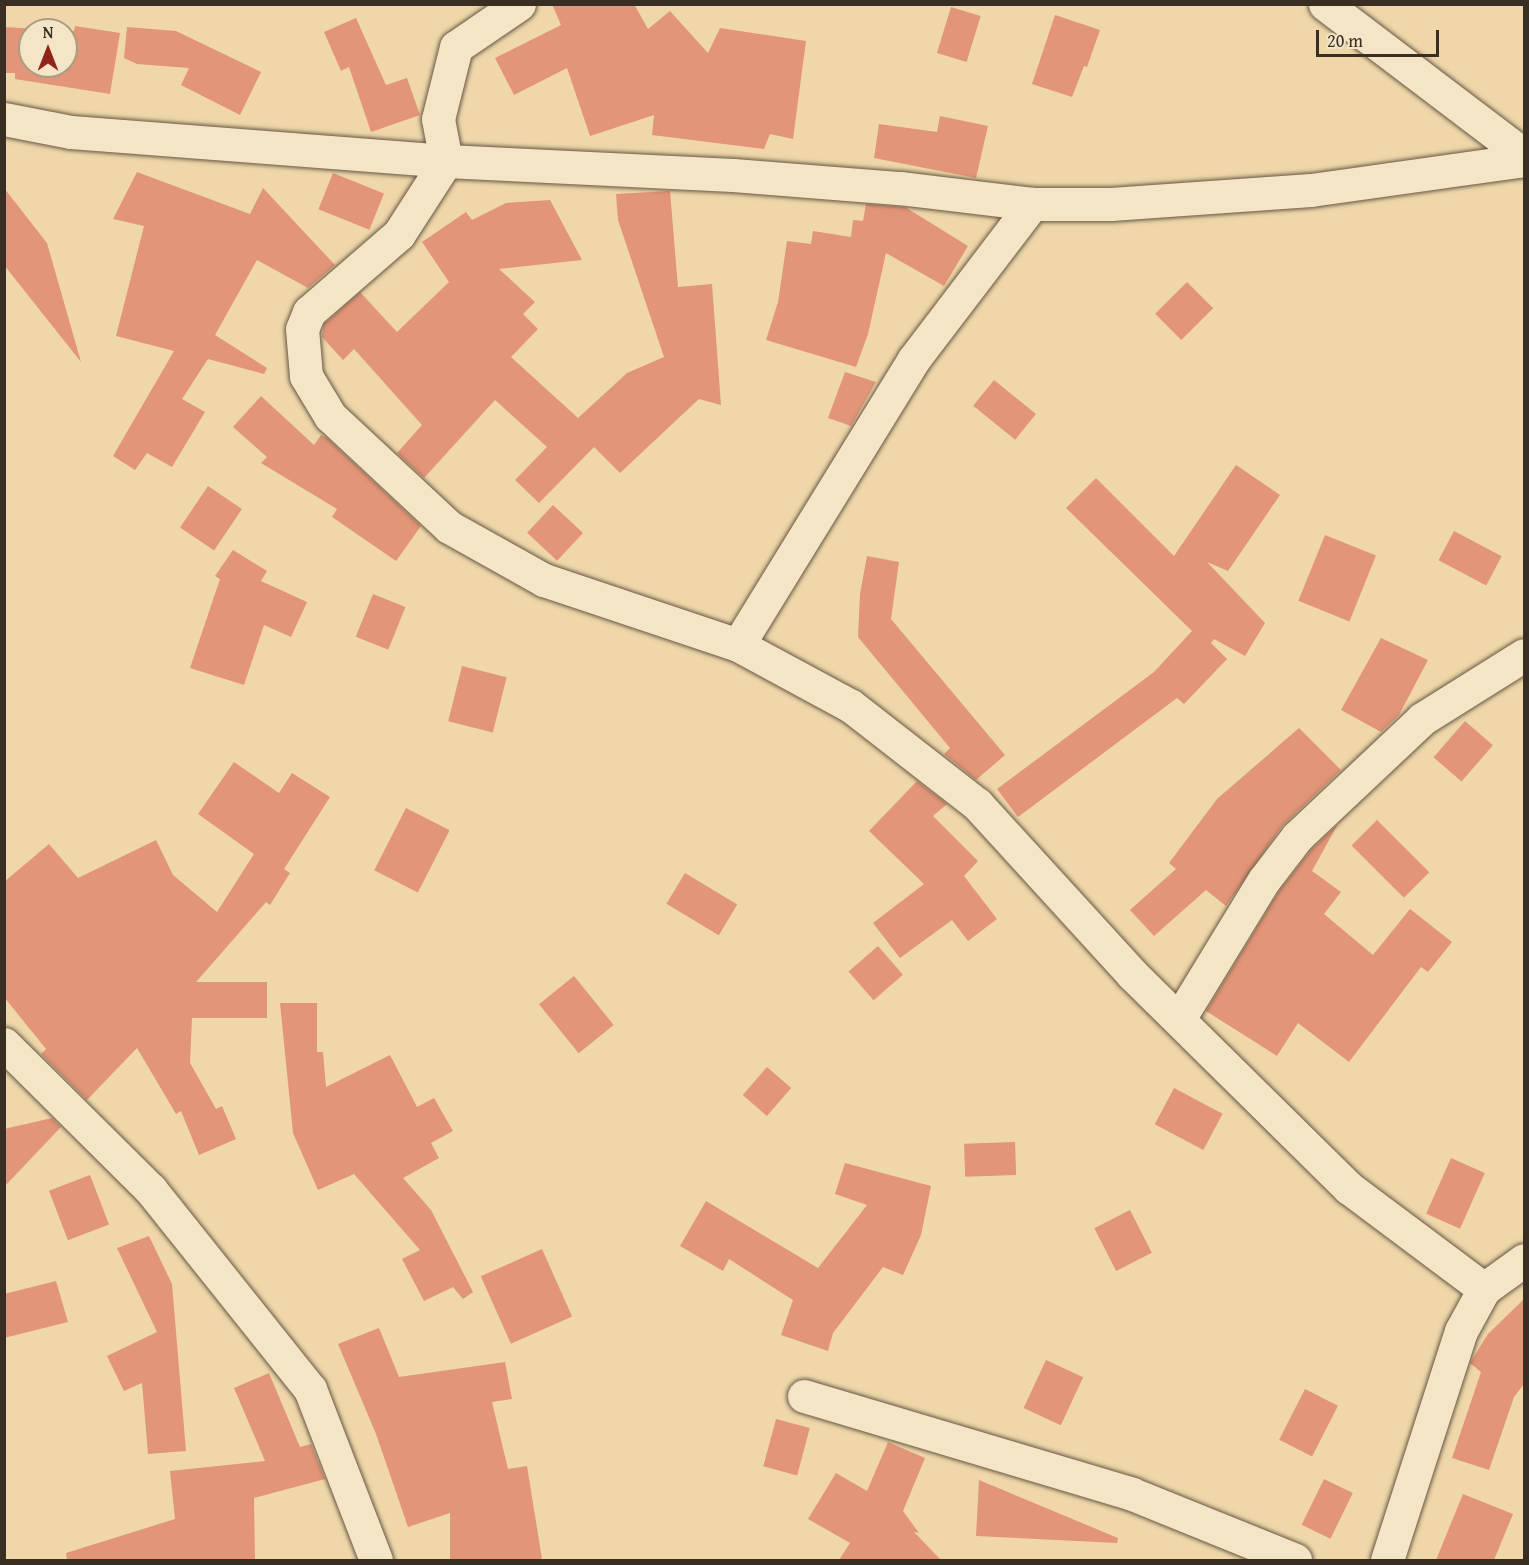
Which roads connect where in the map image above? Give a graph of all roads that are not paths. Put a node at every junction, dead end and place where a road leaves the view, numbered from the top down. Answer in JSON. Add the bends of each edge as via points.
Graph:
{"nodes":[{"id":1,"x":519,"y":4,"type":"edge"},
{"id":2,"x":1325,"y":4,"type":"edge"},
{"id":3,"x":4,"y":119,"type":"edge"},
{"id":4,"x":1524,"y":155,"type":"edge"},
{"id":5,"x":1524,"y":160,"type":"edge"},
{"id":6,"x":446,"y":161,"type":"junction"},
{"id":7,"x":1032,"y":204,"type":"junction"},
{"id":8,"x":738,"y":645,"type":"junction"},
{"id":9,"x":1524,"y":655,"type":"edge"},
{"id":10,"x":1179,"y":1019,"type":"junction"},
{"id":11,"x":4,"y":1044,"type":"edge"},
{"id":12,"x":1524,"y":1260,"type":"edge"},
{"id":13,"x":1484,"y":1289,"type":"junction"},
{"id":14,"x":804,"y":1396,"type":"dead end"},
{"id":15,"x":376,"y":1560,"type":"edge"},
{"id":16,"x":1295,"y":1560,"type":"edge"},
{"id":17,"x":1387,"y":1560,"type":"edge"}],
"edges":[{"from":1,"to":6,"type":"street","via":[[456,47],[438,119]]},
{"from":2,"to":4,"type":"street"},
{"from":3,"to":6,"type":"street","via":[[71,132]]},
{"from":5,"to":7,"type":"street","via":[[1311,190],[1111,204]]},
{"from":6,"to":7,"type":"street","via":[[733,175],[900,188]]},
{"from":6,"to":8,"type":"street","via":[[399,234],[309,312],[302,329],[306,376],[330,416],[449,527],[544,580]]},
{"from":7,"to":8,"type":"street","via":[[914,359]]},
{"from":8,"to":10,"type":"street","via":[[851,706],[976,804]]},
{"from":9,"to":10,"type":"street","via":[[1422,719],[1297,837],[1264,880]]},
{"from":10,"to":13,"type":"street","via":[[1349,1188]]},
{"from":11,"to":15,"type":"street","via":[[151,1190],[310,1389]]},
{"from":12,"to":13,"type":"street"},
{"from":13,"to":17,"type":"street","via":[[1461,1331]]},
{"from":14,"to":16,"type":"street","via":[[1132,1494]]}]}
